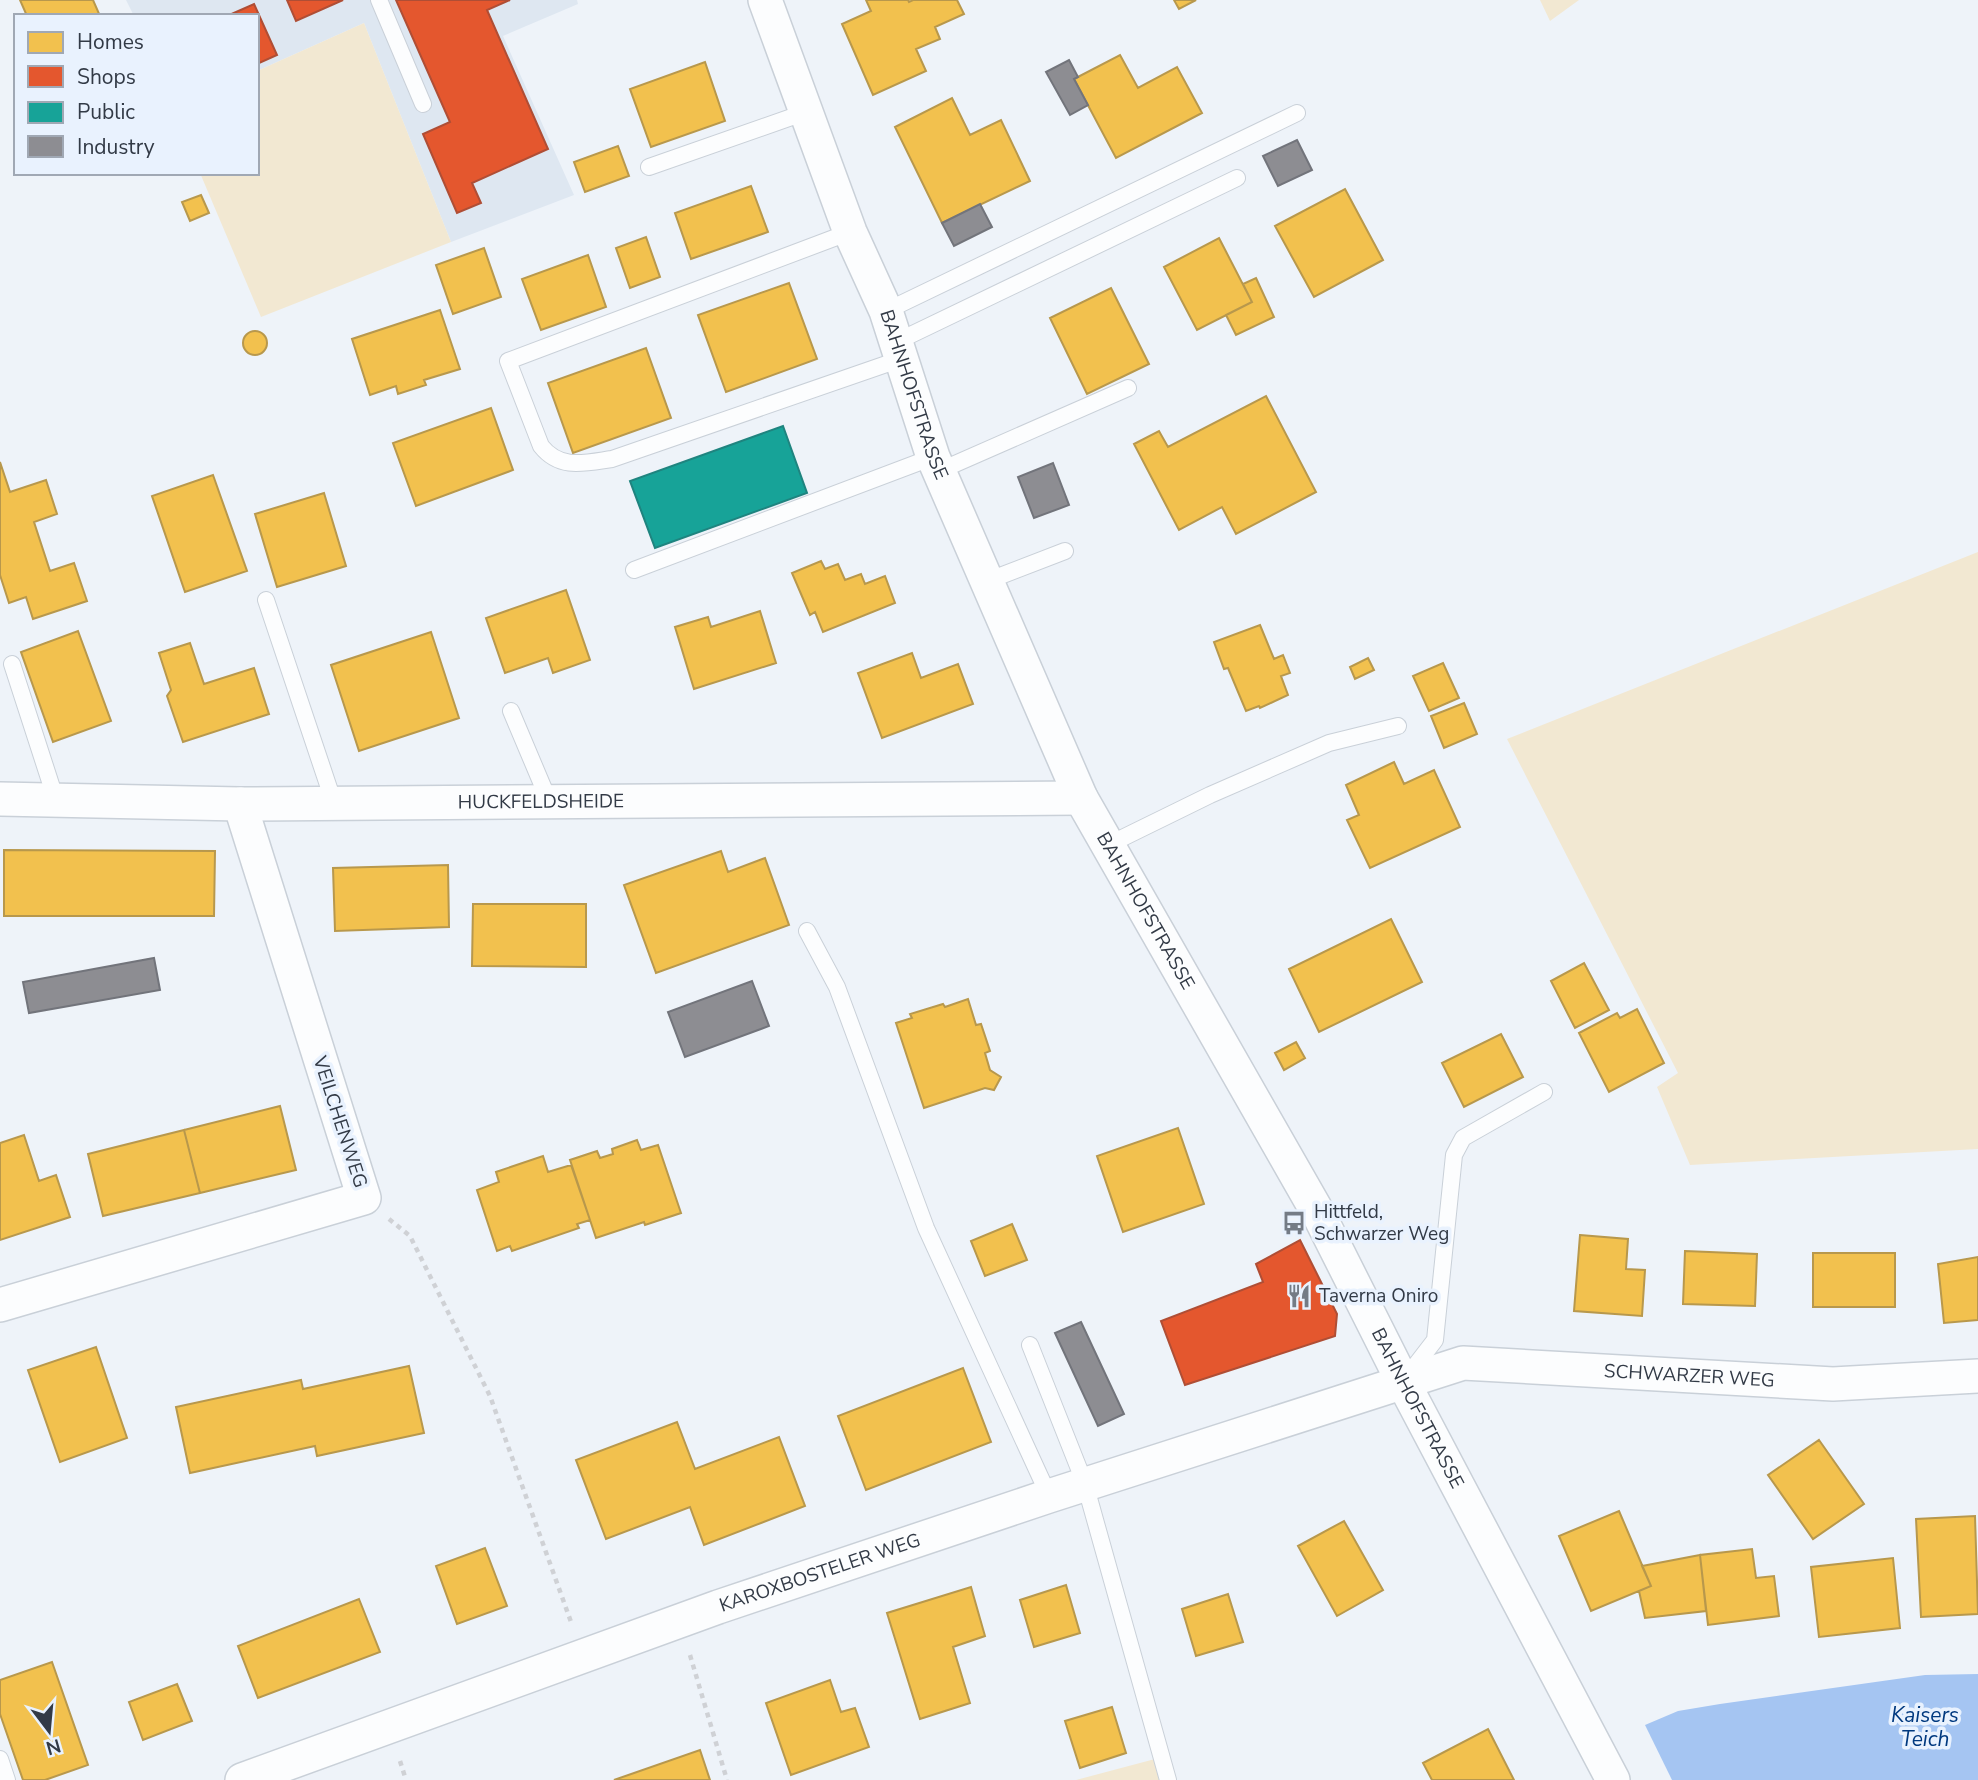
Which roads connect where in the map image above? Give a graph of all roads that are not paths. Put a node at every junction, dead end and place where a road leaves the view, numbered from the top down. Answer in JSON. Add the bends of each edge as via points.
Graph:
{"nodes":[{"id":1,"x":379,"y":0,"type":"edge"},
{"id":2,"x":765,"y":0,"type":"edge"},
{"id":3,"x":423,"y":104,"type":"dead end"},
{"id":4,"x":806,"y":112,"type":"junction"},
{"id":5,"x":1297,"y":113,"type":"dead end"},
{"id":6,"x":649,"y":167,"type":"dead end"},
{"id":7,"x":1237,"y":178,"type":"dead end"},
{"id":8,"x":850,"y":232,"type":"junction"},
{"id":9,"x":886,"y":311,"type":"junction"},
{"id":10,"x":899,"y":351,"type":"junction"},
{"id":11,"x":1128,"y":388,"type":"dead end"},
{"id":12,"x":936,"y":464,"type":"junction"},
{"id":13,"x":1065,"y":551,"type":"dead end"},
{"id":14,"x":634,"y":570,"type":"dead end"},
{"id":15,"x":987,"y":582,"type":"junction"},
{"id":16,"x":266,"y":600,"type":"dead end"},
{"id":17,"x":12,"y":664,"type":"dead end"},
{"id":18,"x":511,"y":711,"type":"dead end"},
{"id":19,"x":1398,"y":726,"type":"dead end"},
{"id":20,"x":1081,"y":798,"type":"junction"},
{"id":21,"x":0,"y":799,"type":"edge"},
{"id":22,"x":56,"y":800,"type":"junction"},
{"id":23,"x":549,"y":801,"type":"junction"},
{"id":24,"x":240,"y":803,"type":"junction"},
{"id":25,"x":334,"y":803,"type":"junction"},
{"id":26,"x":1108,"y":845,"type":"junction"},
{"id":27,"x":807,"y":931,"type":"dead end"},
{"id":28,"x":1544,"y":1091,"type":"dead end"},
{"id":29,"x":0,"y":1305,"type":"edge"},
{"id":30,"x":1030,"y":1345,"type":"dead end"},
{"id":31,"x":1978,"y":1376,"type":"edge"},
{"id":32,"x":1403,"y":1382,"type":"junction"},
{"id":33,"x":1086,"y":1485,"type":"junction"},
{"id":34,"x":1049,"y":1496,"type":"junction"},
{"id":35,"x":0,"y":1759,"type":"edge"},
{"id":36,"x":7,"y":1780,"type":"edge"},
{"id":37,"x":242,"y":1780,"type":"edge"},
{"id":38,"x":1168,"y":1780,"type":"edge"},
{"id":39,"x":1614,"y":1780,"type":"edge"}],
"edges":[{"from":1,"to":3,"type":"lane"},
{"from":2,"to":4,"type":"street","name":"BAHNHOFSTRASSE"},
{"from":4,"to":6,"type":"lane"},
{"from":4,"to":8,"type":"street","name":"BAHNHOFSTRASSE"},
{"from":5,"to":9,"type":"lane"},
{"from":7,"to":10,"type":"lane"},
{"from":8,"to":9,"type":"street","name":"BAHNHOFSTRASSE"},
{"from":8,"to":10,"type":"lane","via":[[508,361],[541,446],[551,457],[568,463],[612,459]]},
{"from":9,"to":10,"type":"street","name":"BAHNHOFSTRASSE"},
{"from":10,"to":12,"type":"street","name":"BAHNHOFSTRASSE"},
{"from":11,"to":12,"type":"lane"},
{"from":12,"to":14,"type":"lane"},
{"from":12,"to":15,"type":"street","name":"BAHNHOFSTRASSE"},
{"from":13,"to":15,"type":"lane"},
{"from":15,"to":20,"type":"street","name":"BAHNHOFSTRASSE"},
{"from":16,"to":25,"type":"lane"},
{"from":17,"to":22,"type":"lane"},
{"from":18,"to":23,"type":"lane"},
{"from":19,"to":26,"type":"lane","via":[[1329,743]]},
{"from":20,"to":23,"type":"street","name":"HUCKFELDSHEIDE"},
{"from":20,"to":26,"type":"street","name":"BAHNHOFSTRASSE"},
{"from":21,"to":22,"type":"street","name":"HUCKFELDSHEIDE"},
{"from":22,"to":24,"type":"street","name":"HUCKFELDSHEIDE"},
{"from":23,"to":25,"type":"street","name":"HUCKFELDSHEIDE"},
{"from":24,"to":25,"type":"street","name":"HUCKFELDSHEIDE"},
{"from":24,"to":29,"type":"street","name":"VEILCHENWEG","via":[[364,1198]]},
{"from":26,"to":32,"type":"street","name":"BAHNHOFSTRASSE","via":[[1318,1213]]},
{"from":27,"to":34,"type":"lane","via":[[837,986],[926,1228]]},
{"from":28,"to":32,"type":"lane","via":[[1463,1138],[1454,1154],[1435,1340]]},
{"from":30,"to":33,"type":"lane"},
{"from":31,"to":32,"type":"street","name":"SCHWARZER WEG","via":[[1833,1384],[1463,1363]]},
{"from":32,"to":33,"type":"street","name":"KAROXBOSTELER WEG"},
{"from":32,"to":39,"type":"street","name":"BAHNHOFSTRASSE"},
{"from":33,"to":34,"type":"street","name":"KAROXBOSTELER WEG"},
{"from":33,"to":38,"type":"lane"},
{"from":34,"to":37,"type":"street","name":"KAROXBOSTELER WEG","via":[[680,1621]]},
{"from":35,"to":36,"type":"lane"}]}
